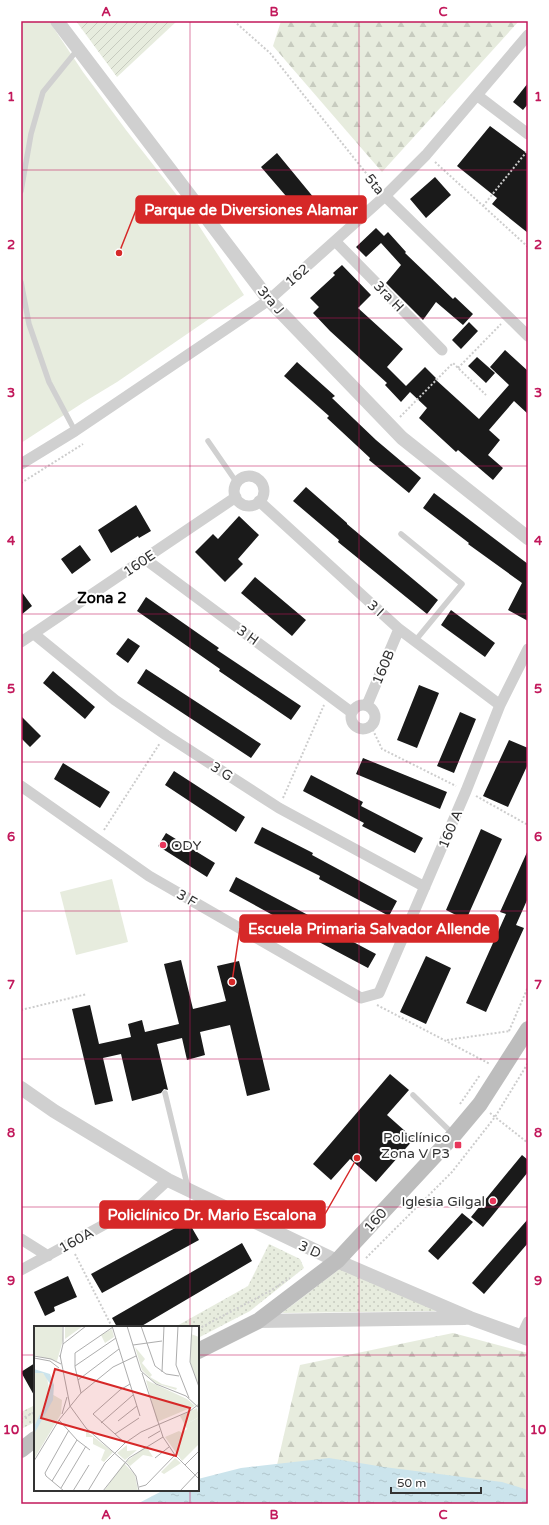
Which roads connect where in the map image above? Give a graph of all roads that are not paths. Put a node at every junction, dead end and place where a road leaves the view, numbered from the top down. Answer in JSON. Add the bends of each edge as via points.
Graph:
{"nodes":[{"id":1,"x":57,"y":21,"type":"edge"},
{"id":2,"x":528,"y":35,"type":"edge"},
{"id":3,"x":78,"y":48,"type":"junction"},
{"id":4,"x":478,"y":96,"type":"junction"},
{"id":5,"x":528,"y":134,"type":"edge"},
{"id":6,"x":21,"y":191,"type":"edge"},
{"id":7,"x":385,"y":196,"type":"junction"},
{"id":8,"x":336,"y":242,"type":"junction"},
{"id":9,"x":21,"y":282,"type":"edge"},
{"id":10,"x":269,"y":300,"type":"junction"},
{"id":11,"x":528,"y":336,"type":"edge"},
{"id":12,"x":442,"y":350,"type":"dead end"},
{"id":13,"x":75,"y":431,"type":"junction"},
{"id":14,"x":208,"y":441,"type":"dead end"},
{"id":15,"x":21,"y":464,"type":"edge"},
{"id":16,"x":237,"y":483,"type":"junction"},
{"id":17,"x":236,"y":497,"type":"junction"},
{"id":18,"x":260,"y":501,"type":"junction"},
{"id":19,"x":401,"y":534,"type":"dead end"},
{"id":20,"x":528,"y":538,"type":"edge"},
{"id":21,"x":145,"y":559,"type":"junction"},
{"id":22,"x":399,"y":629,"type":"junction"},
{"id":23,"x":34,"y":634,"type":"junction"},
{"id":24,"x":415,"y":641,"type":"junction"},
{"id":25,"x":21,"y":642,"type":"edge"},
{"id":26,"x":528,"y":649,"type":"edge"},
{"id":27,"x":368,"y":705,"type":"junction"},
{"id":28,"x":500,"y":705,"type":"junction"},
{"id":29,"x":351,"y":712,"type":"junction"},
{"id":30,"x":21,"y":786,"type":"edge"},
{"id":31,"x":425,"y":887,"type":"junction"},
{"id":32,"x":361,"y":998,"type":"joint"},
{"id":33,"x":522,"y":1030,"type":"edge"},
{"id":34,"x":21,"y":1088,"type":"edge"},
{"id":35,"x":165,"y":1092,"type":"dead end"},
{"id":36,"x":413,"y":1095,"type":"dead end"},
{"id":37,"x":454,"y":1135,"type":"junction"},
{"id":38,"x":168,"y":1180,"type":"junction"},
{"id":39,"x":188,"y":1190,"type":"junction"},
{"id":40,"x":21,"y":1239,"type":"edge"},
{"id":41,"x":48,"y":1256,"type":"junction"},
{"id":42,"x":337,"y":1261,"type":"junction"},
{"id":43,"x":21,"y":1270,"type":"edge"},
{"id":44,"x":470,"y":1318,"type":"junction"},
{"id":45,"x":258,"y":1321,"type":"junction"},
{"id":46,"x":528,"y":1322,"type":"edge"},
{"id":47,"x":525,"y":1338,"type":"edge"},
{"id":48,"x":199,"y":1350,"type":"edge"},
{"id":49,"x":34,"y":1436,"type":"edge"},
{"id":50,"x":34,"y":1440,"type":"edge"},
{"id":51,"x":21,"y":1441,"type":"edge"},
{"id":52,"x":21,"y":1450,"type":"edge"}],
"edges":[{"from":1,"to":3,"type":"street","name":"3ra J"},
{"from":2,"to":4,"type":"street","name":"162"},
{"from":3,"to":6,"type":"lane","via":[[43,92],[31,134]]},
{"from":3,"to":10,"type":"street","name":"3ra J"},
{"from":4,"to":5,"type":"street"},
{"from":4,"to":7,"type":"street","name":"162","via":[[426,155]]},
{"from":7,"to":8,"type":"street","name":"162"},
{"from":7,"to":11,"type":"street","name":"5ta"},
{"from":8,"to":10,"type":"street","name":"162"},
{"from":8,"to":12,"type":"street","name":"3ra H"},
{"from":9,"to":13,"type":"lane","via":[[29,324],[49,382]]},
{"from":10,"to":13,"type":"street","name":"162"},
{"from":10,"to":20,"type":"street","name":"3ra J","via":[[402,438]]},
{"from":13,"to":15,"type":"street","name":"162"},
{"from":14,"to":16,"type":"lane"},
{"from":16,"to":17,"type":"street"},
{"from":16,"to":18,"type":"street","via":[[244,477],[258,479],[264,492]]},
{"from":17,"to":18,"type":"street","via":[[244,504],[255,504]]},
{"from":17,"to":21,"type":"street","name":"160E"},
{"from":18,"to":22,"type":"street","name":"3 I"},
{"from":19,"to":24,"type":"lane","via":[[462,584]]},
{"from":21,"to":23,"type":"street","name":"160E"},
{"from":21,"to":29,"type":"street","name":"3 H"},
{"from":22,"to":24,"type":"street","name":"3 I"},
{"from":22,"to":27,"type":"street","name":"160B"},
{"from":23,"to":25,"type":"street","name":"160E"},
{"from":23,"to":31,"type":"street","name":"3 G","via":[[115,700],[166,735],[279,808]]},
{"from":24,"to":28,"type":"street","name":"3 I"},
{"from":26,"to":28,"type":"street","name":"160 A"},
{"from":27,"to":29,"type":"street","via":[[357,705]]},
{"from":27,"to":29,"type":"street","via":[[375,712],[374,723],[366,729],[356,727],[351,720]]},
{"from":28,"to":31,"type":"street","name":"160 A"},
{"from":30,"to":32,"type":"street","name":"3 F","via":[[149,876]]},
{"from":31,"to":32,"type":"street","name":"160 A","via":[[379,993]]},
{"from":33,"to":37,"type":"main road","name":"160","via":[[495,1067],[480,1104]]},
{"from":34,"to":38,"type":"street","name":"3 D"},
{"from":35,"to":39,"type":"lane"},
{"from":36,"to":37,"type":"lane"},
{"from":37,"to":42,"type":"main road","name":"160"},
{"from":38,"to":39,"type":"street","name":"3 D"},
{"from":38,"to":41,"type":"street","name":"160A","via":[[142,1204]]},
{"from":39,"to":42,"type":"street","name":"3 D"},
{"from":40,"to":41,"type":"street"},
{"from":41,"to":43,"type":"street","name":"160A"},
{"from":42,"to":44,"type":"street","name":"3 D"},
{"from":42,"to":45,"type":"main road","name":"160"},
{"from":44,"to":45,"type":"street"},
{"from":44,"to":47,"type":"street","name":"3 D"},
{"from":45,"to":48,"type":"main road","name":"160"},
{"from":46,"to":47,"type":"street"},
{"from":49,"to":51,"type":"main road"},
{"from":50,"to":52,"type":"main road"}]}
